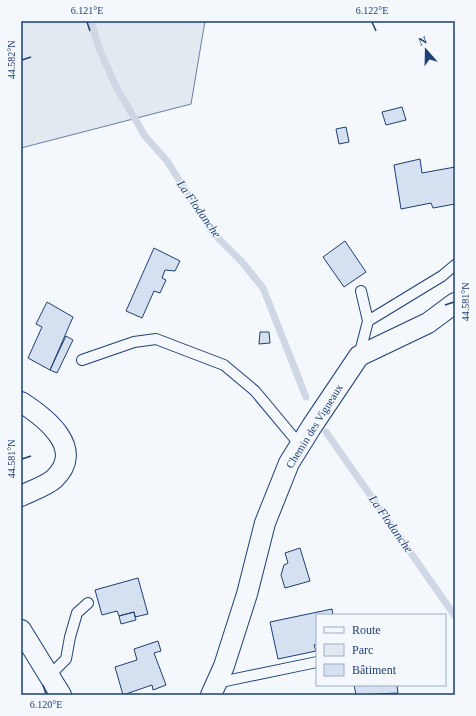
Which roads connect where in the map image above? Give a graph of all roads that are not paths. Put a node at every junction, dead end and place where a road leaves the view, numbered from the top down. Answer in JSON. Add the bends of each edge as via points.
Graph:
{"nodes":[{"id":1,"x":455,"y":264,"type":"edge"},
{"id":2,"x":361,"y":291,"type":"dead end"},
{"id":3,"x":455,"y":303,"type":"edge"},
{"id":4,"x":368,"y":321,"type":"junction"},
{"id":5,"x":359,"y":356,"type":"junction"},
{"id":6,"x":82,"y":360,"type":"dead end"},
{"id":7,"x":21,"y":402,"type":"edge"},
{"id":8,"x":300,"y":445,"type":"junction"},
{"id":9,"x":21,"y":496,"type":"edge"},
{"id":10,"x":88,"y":603,"type":"dead end"},
{"id":11,"x":21,"y":630,"type":"edge"},
{"id":12,"x":316,"y":662,"type":"edge"},
{"id":13,"x":49,"y":676,"type":"junction"},
{"id":14,"x":214,"y":689,"type":"edge"},
{"id":15,"x":61,"y":695,"type":"edge"}],
"edges":[{"from":1,"to":4,"type":"lane","via":[[442,276]]},
{"from":2,"to":4,"type":"lane"},
{"from":3,"to":5,"type":"street","via":[[428,323]]},
{"from":4,"to":5,"type":"lane"},
{"from":5,"to":8,"type":"street","name":"Chemin des Vigneaux"},
{"from":6,"to":8,"type":"lane","via":[[134,342],[156,339],[224,365],[255,391]]},
{"from":7,"to":9,"type":"street","via":[[41,414],[59,436],[67,451],[65,466],[54,480]]},
{"from":8,"to":14,"type":"street","name":"Chemin des Vigneaux","via":[[289,464],[265,523],[247,594]]},
{"from":10,"to":13,"type":"lane","via":[[77,613],[66,659]]},
{"from":11,"to":13,"type":"street"},
{"from":12,"to":14,"type":"lane"},
{"from":13,"to":15,"type":"street"}]}
